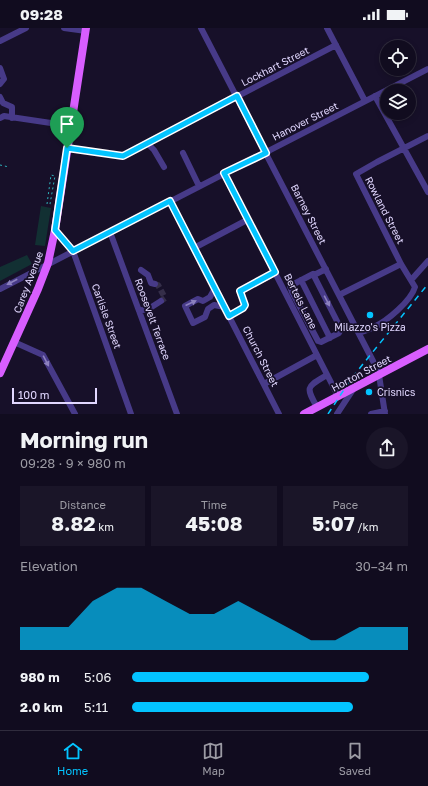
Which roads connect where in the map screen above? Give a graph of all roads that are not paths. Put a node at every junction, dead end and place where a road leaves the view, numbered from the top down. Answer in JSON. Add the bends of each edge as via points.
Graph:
{"nodes":[{"id":1,"x":26,"y":28,"type":"edge"},
{"id":2,"x":64,"y":28,"type":"edge"},
{"id":3,"x":201,"y":28,"type":"edge"},
{"id":4,"x":327,"y":28,"type":"edge"},
{"id":5,"x":86,"y":30,"type":"edge"},
{"id":6,"x":0,"y":42,"type":"edge"},
{"id":7,"x":336,"y":45,"type":"junction"},
{"id":8,"x":0,"y":68,"type":"edge"},
{"id":9,"x":428,"y":69,"type":"edge"},
{"id":10,"x":0,"y":84,"type":"edge"},
{"id":11,"x":237,"y":96,"type":"junction"},
{"id":12,"x":375,"y":96,"type":"junction"},
{"id":13,"x":0,"y":97,"type":"edge"},
{"id":14,"x":365,"y":101,"type":"junction"},
{"id":15,"x":0,"y":118,"type":"edge"},
{"id":16,"x":12,"y":118,"type":"junction"},
{"id":17,"x":71,"y":126,"type":"junction"},
{"id":18,"x":428,"y":136,"type":"edge"},
{"id":19,"x":147,"y":143,"type":"junction"},
{"id":20,"x":67,"y":148,"type":"junction"},
{"id":21,"x":405,"y":148,"type":"junction"},
{"id":22,"x":183,"y":153,"type":"dead end"},
{"id":23,"x":266,"y":153,"type":"junction"},
{"id":24,"x":164,"y":167,"type":"dead end"},
{"id":25,"x":224,"y":173,"type":"junction"},
{"id":26,"x":199,"y":186,"type":"junction"},
{"id":27,"x":428,"y":192,"type":"edge"},
{"id":28,"x":170,"y":201,"type":"junction"},
{"id":29,"x":247,"y":220,"type":"junction"},
{"id":30,"x":55,"y":230,"type":"junction"},
{"id":31,"x":110,"y":232,"type":"junction"},
{"id":32,"x":194,"y":248,"type":"junction"},
{"id":33,"x":73,"y":251,"type":"junction"},
{"id":34,"x":428,"y":261,"type":"edge"},
{"id":35,"x":48,"y":263,"type":"junction"},
{"id":36,"x":401,"y":264,"type":"junction"},
{"id":37,"x":325,"y":267,"type":"junction"},
{"id":38,"x":141,"y":270,"type":"dead end"},
{"id":39,"x":275,"y":272,"type":"junction"},
{"id":40,"x":312,"y":274,"type":"junction"},
{"id":41,"x":301,"y":280,"type":"junction"},
{"id":42,"x":412,"y":280,"type":"junction"},
{"id":43,"x":155,"y":284,"type":"tunnel mouth"},
{"id":44,"x":0,"y":288,"type":"edge"},
{"id":45,"x":215,"y":288,"type":"junction"},
{"id":46,"x":339,"y":295,"type":"junction"},
{"id":47,"x":161,"y":301,"type":"dead end"},
{"id":48,"x":225,"y":307,"type":"junction"},
{"id":49,"x":139,"y":311,"type":"junction"},
{"id":50,"x":229,"y":316,"type":"junction"},
{"id":51,"x":359,"y":333,"type":"junction"},
{"id":52,"x":330,"y":338,"type":"junction"},
{"id":53,"x":14,"y":342,"type":"junction"},
{"id":54,"x":428,"y":349,"type":"edge"},
{"id":55,"x":317,"y":355,"type":"junction"},
{"id":56,"x":0,"y":373,"type":"edge"},
{"id":57,"x":327,"y":375,"type":"junction"},
{"id":58,"x":378,"y":375,"type":"junction"},
{"id":59,"x":264,"y":384,"type":"junction"},
{"id":60,"x":354,"y":388,"type":"junction"},
{"id":61,"x":338,"y":396,"type":"junction"},
{"id":62,"x":310,"y":411,"type":"edge"},
{"id":63,"x":129,"y":413,"type":"edge"},
{"id":64,"x":385,"y":413,"type":"edge"},
{"id":65,"x":75,"y":414,"type":"edge"},
{"id":66,"x":177,"y":414,"type":"edge"},
{"id":67,"x":279,"y":414,"type":"edge"},
{"id":68,"x":337,"y":414,"type":"edge"},
{"id":69,"x":371,"y":414,"type":"edge"}],
"edges":[{"from":1,"to":6,"type":"street"},
{"from":2,"to":5,"type":"street"},
{"from":3,"to":11,"type":"street","name":"Barney Street"},
{"from":4,"to":7,"type":"street"},
{"from":5,"to":17,"type":"main road","name":"Carey Avenue"},
{"from":7,"to":11,"type":"street","name":"Lockhart Street"},
{"from":7,"to":14,"type":"street"},
{"from":8,"to":10,"type":"street","via":[[4,79]]},
{"from":9,"to":12,"type":"street","name":"Hanover Street"},
{"from":11,"to":19,"type":"street","name":"Lockhart Street"},
{"from":11,"to":23,"type":"street","name":"Barney Street"},
{"from":12,"to":14,"type":"street","name":"Hanover Street"},
{"from":12,"to":21,"type":"street"},
{"from":13,"to":16,"type":"street","via":[[3,103],[12,107]]},
{"from":14,"to":23,"type":"street","name":"Hanover Street"},
{"from":15,"to":16,"type":"street"},
{"from":16,"to":17,"type":"street"},
{"from":17,"to":20,"type":"main road","name":"Carey Avenue"},
{"from":18,"to":21,"type":"street","name":"Rowland Street"},
{"from":19,"to":20,"type":"street","name":"Lockhart Street","via":[[123,156]]},
{"from":19,"to":24,"type":"street"},
{"from":20,"to":30,"type":"main road","name":"Carey Avenue"},
{"from":21,"to":27,"type":"street"},
{"from":21,"to":36,"type":"street","name":"Rowland Street","via":[[356,174]]},
{"from":22,"to":26,"type":"street"},
{"from":23,"to":25,"type":"street","name":"Hanover Street"},
{"from":23,"to":37,"type":"street","name":"Barney Street"},
{"from":25,"to":26,"type":"street","name":"Hanover Street"},
{"from":25,"to":29,"type":"street","name":"Bertels Lane"},
{"from":26,"to":28,"type":"street","name":"Hanover Street"},
{"from":28,"to":31,"type":"street","name":"Hanover Street"},
{"from":28,"to":32,"type":"street","name":"Church Street"},
{"from":29,"to":32,"type":"street"},
{"from":29,"to":39,"type":"street","name":"Bertels Lane"},
{"from":30,"to":33,"type":"street","name":"Carlisle Street"},
{"from":30,"to":35,"type":"main road","name":"Carey Avenue"},
{"from":31,"to":33,"type":"street","name":"Hanover Street"},
{"from":31,"to":49,"type":"street","name":"Roosevelt Terrace"},
{"from":32,"to":45,"type":"street","name":"Church Street"},
{"from":33,"to":35,"type":"street","name":"Hanover Street"},
{"from":33,"to":63,"type":"street","name":"Carlisle Street"},
{"from":34,"to":42,"type":"street"},
{"from":35,"to":44,"type":"street","name":"Hanover Street","one_way":true},
{"from":35,"to":53,"type":"main road","name":"Carey Avenue"},
{"from":36,"to":42,"type":"street"},
{"from":36,"to":46,"type":"street"},
{"from":37,"to":40,"type":"street"},
{"from":37,"to":46,"type":"street","name":"Barney Street"},
{"from":38,"to":43,"type":"street","via":[[148,275],[151,283]]},
{"from":39,"to":50,"type":"street","via":[[240,291],[245,305]]},
{"from":39,"to":55,"type":"street","name":"Bertels Lane"},
{"from":40,"to":41,"type":"street"},
{"from":40,"to":52,"type":"street","one_way":true,"via":[[341,329]]},
{"from":41,"to":52,"type":"street"},
{"from":41,"to":52,"type":"street","via":[[290,286],[292,292],[318,341]]},
{"from":42,"to":51,"type":"street","via":[[414,292],[406,302],[389,318]]},
{"from":45,"to":48,"type":"street","name":"Church Street"},
{"from":48,"to":45,"type":"street","one_way":true,"via":[[214,305],[208,308],[205,317],[193,323],[184,306],[198,299],[203,301],[210,297]]},
{"from":46,"to":51,"type":"street","name":"Barney Street"},
{"from":47,"to":49,"type":"street"},
{"from":48,"to":50,"type":"street","name":"Church Street"},
{"from":49,"to":66,"type":"street","name":"Roosevelt Terrace"},
{"from":50,"to":59,"type":"street","name":"Church Street"},
{"from":51,"to":58,"type":"street","name":"Barney Street"},
{"from":53,"to":56,"type":"main road","name":"Carey Avenue"},
{"from":53,"to":65,"type":"street","one_way":true,"via":[[43,355]]},
{"from":54,"to":58,"type":"main road","name":"Horton Street"},
{"from":55,"to":57,"type":"street","name":"Bertels Lane"},
{"from":55,"to":59,"type":"street"},
{"from":57,"to":61,"type":"street","name":"Bertels Lane"},
{"from":57,"to":62,"type":"street","via":[[310,386]]},
{"from":58,"to":60,"type":"main road","name":"Horton Street"},
{"from":58,"to":64,"type":"street","name":"Barney Street"},
{"from":59,"to":67,"type":"street","name":"Church Street"},
{"from":60,"to":61,"type":"main road","name":"Horton Street"},
{"from":60,"to":68,"type":"street"},
{"from":61,"to":62,"type":"main road","name":"Horton Street"},
{"from":64,"to":69,"type":"street"}]}
